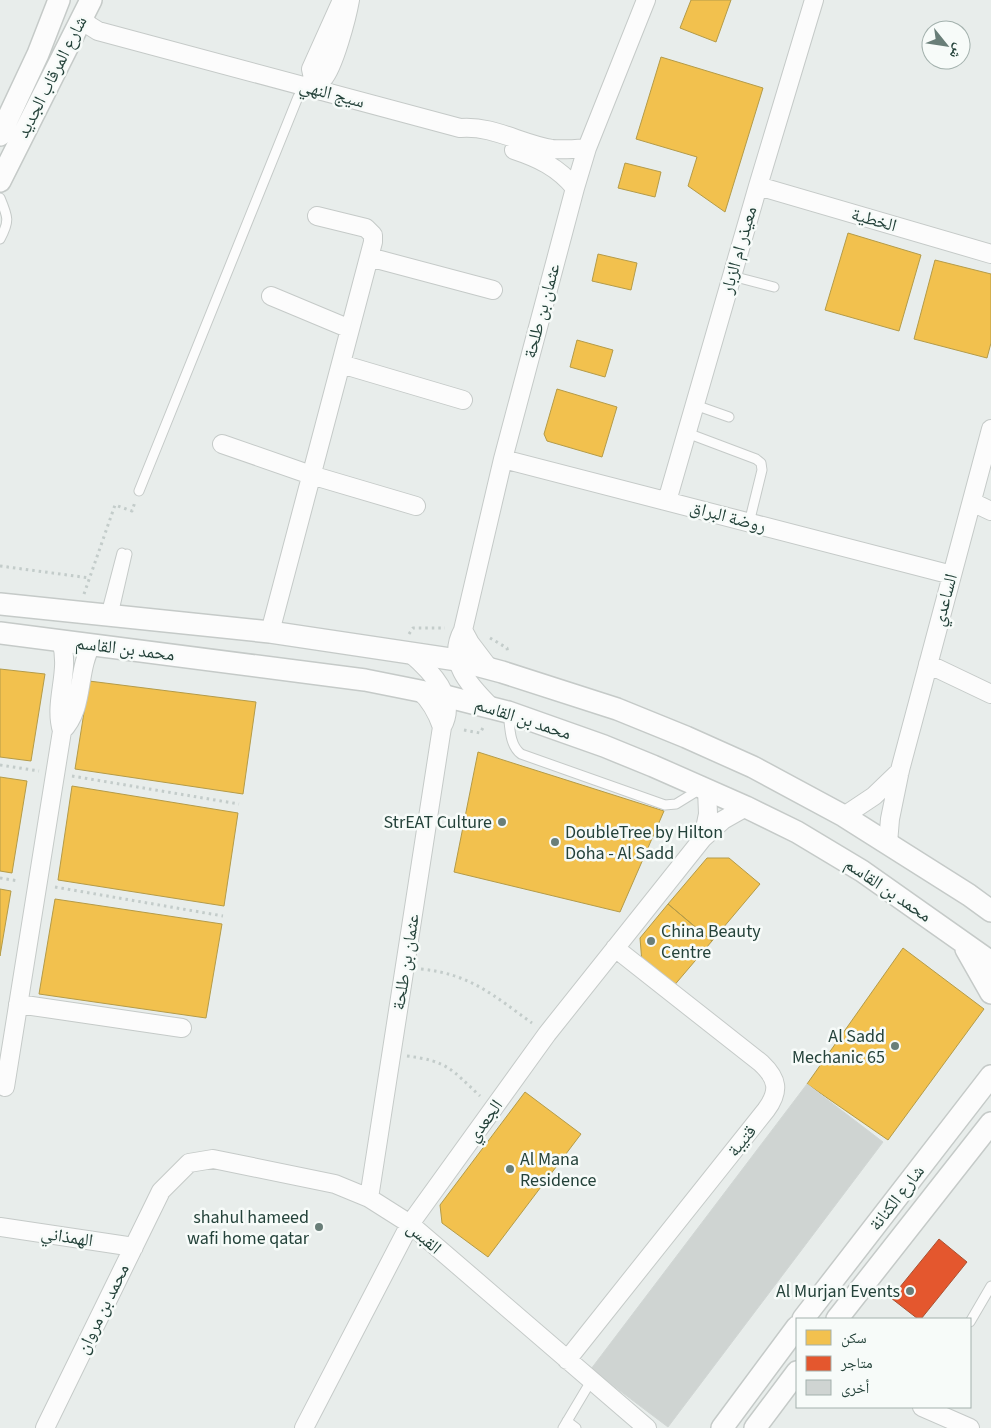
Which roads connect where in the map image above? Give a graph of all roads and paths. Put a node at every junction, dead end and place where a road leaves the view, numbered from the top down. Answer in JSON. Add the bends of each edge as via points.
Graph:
{"nodes":[{"id":1,"x":59,"y":0,"type":"edge"},
{"id":2,"x":342,"y":0,"type":"edge"},
{"id":3,"x":350,"y":0,"type":"edge"},
{"id":4,"x":646,"y":0,"type":"edge"},
{"id":5,"x":814,"y":0,"type":"edge"},
{"id":6,"x":85,"y":6,"type":"edge"},
{"id":7,"x":314,"y":87,"type":"junction"},
{"id":8,"x":460,"y":128,"type":"junction"},
{"id":9,"x":0,"y":135,"type":"edge"},
{"id":10,"x":587,"y":148,"type":"junction"},
{"id":11,"x":0,"y":180,"type":"edge"},
{"id":12,"x":758,"y":186,"type":"junction"},
{"id":13,"x":575,"y":188,"type":"junction"},
{"id":14,"x":0,"y":198,"type":"edge"},
{"id":15,"x":317,"y":216,"type":"dead end"},
{"id":16,"x":0,"y":240,"type":"edge"},
{"id":17,"x":991,"y":254,"type":"edge"},
{"id":18,"x":369,"y":257,"type":"junction"},
{"id":19,"x":732,"y":276,"type":"junction"},
{"id":20,"x":774,"y":287,"type":"dead end"},
{"id":21,"x":493,"y":290,"type":"dead end"},
{"id":22,"x":271,"y":296,"type":"dead end"},
{"id":23,"x":350,"y":329,"type":"junction"},
{"id":24,"x":341,"y":364,"type":"junction"},
{"id":25,"x":463,"y":400,"type":"dead end"},
{"id":26,"x":695,"y":405,"type":"junction"},
{"id":27,"x":729,"y":417,"type":"dead end"},
{"id":28,"x":991,"y":429,"type":"edge"},
{"id":29,"x":687,"y":433,"type":"junction"},
{"id":30,"x":222,"y":444,"type":"dead end"},
{"id":31,"x":503,"y":459,"type":"junction"},
{"id":32,"x":311,"y":475,"type":"junction"},
{"id":33,"x":139,"y":491,"type":"joint"},
{"id":34,"x":667,"y":501,"type":"junction"},
{"id":35,"x":972,"y":502,"type":"junction"},
{"id":36,"x":416,"y":506,"type":"dead end"},
{"id":37,"x":991,"y":511,"type":"edge"},
{"id":38,"x":749,"y":523,"type":"junction"},
{"id":39,"x":124,"y":554,"type":"dead end"},
{"id":40,"x":0,"y":566,"type":"edge"},
{"id":41,"x":952,"y":575,"type":"junction"},
{"id":42,"x":90,"y":578,"type":"junction"},
{"id":43,"x":0,"y":604,"type":"edge"},
{"id":44,"x":78,"y":611,"type":"junction"},
{"id":45,"x":110,"y":614,"type":"junction"},
{"id":46,"x":463,"y":630,"type":"junction"},
{"id":47,"x":270,"y":632,"type":"junction"},
{"id":48,"x":0,"y":633,"type":"edge"},
{"id":49,"x":61,"y":641,"type":"junction"},
{"id":50,"x":92,"y":644,"type":"junction"},
{"id":51,"x":410,"y":653,"type":"junction"},
{"id":52,"x":457,"y":660,"type":"junction"},
{"id":53,"x":928,"y":664,"type":"junction"},
{"id":54,"x":489,"y":668,"type":"junction"},
{"id":55,"x":419,"y":690,"type":"junction"},
{"id":56,"x":991,"y":694,"type":"edge"},
{"id":57,"x":445,"y":696,"type":"junction"},
{"id":58,"x":499,"y":709,"type":"junction"},
{"id":59,"x":442,"y":727,"type":"junction"},
{"id":60,"x":62,"y":731,"type":"junction"},
{"id":61,"x":0,"y":766,"type":"edge"},
{"id":62,"x":900,"y":770,"type":"junction"},
{"id":63,"x":55,"y":774,"type":"junction"},
{"id":64,"x":705,"y":788,"type":"junction"},
{"id":65,"x":239,"y":804,"type":"dead end"},
{"id":66,"x":746,"y":807,"type":"junction"},
{"id":67,"x":844,"y":816,"type":"junction"},
{"id":68,"x":703,"y":838,"type":"junction"},
{"id":69,"x":888,"y":843,"type":"junction"},
{"id":70,"x":0,"y":878,"type":"edge"},
{"id":71,"x":37,"y":884,"type":"junction"},
{"id":72,"x":991,"y":911,"type":"edge"},
{"id":73,"x":224,"y":916,"type":"dead end"},
{"id":74,"x":960,"y":940,"type":"junction"},
{"id":75,"x":614,"y":948,"type":"junction"},
{"id":76,"x":991,"y":962,"type":"edge"},
{"id":77,"x":405,"y":968,"type":"junction"},
{"id":78,"x":991,"y":994,"type":"edge"},
{"id":79,"x":18,"y":1004,"type":"junction"},
{"id":80,"x":182,"y":1028,"type":"dead end"},
{"id":81,"x":547,"y":1034,"type":"junction"},
{"id":82,"x":391,"y":1054,"type":"junction"},
{"id":83,"x":991,"y":1076,"type":"edge"},
{"id":84,"x":5,"y":1087,"type":"dead end"},
{"id":85,"x":494,"y":1109,"type":"junction"},
{"id":86,"x":991,"y":1123,"type":"edge"},
{"id":87,"x":162,"y":1191,"type":"joint"},
{"id":88,"x":369,"y":1198,"type":"junction"},
{"id":89,"x":410,"y":1224,"type":"junction"},
{"id":90,"x":0,"y":1227,"type":"edge"},
{"id":91,"x":134,"y":1247,"type":"junction"},
{"id":92,"x":991,"y":1286,"type":"edge"},
{"id":93,"x":804,"y":1318,"type":"edge"},
{"id":94,"x":838,"y":1318,"type":"edge"},
{"id":95,"x":971,"y":1320,"type":"edge"},
{"id":96,"x":796,"y":1328,"type":"edge"},
{"id":97,"x":567,"y":1360,"type":"junction"},
{"id":98,"x":796,"y":1373,"type":"edge"},
{"id":99,"x":592,"y":1381,"type":"junction"},
{"id":100,"x":924,"y":1408,"type":"edge"},
{"id":101,"x":565,"y":1425,"type":"edge"},
{"id":102,"x":45,"y":1428,"type":"edge"},
{"id":103,"x":304,"y":1428,"type":"edge"},
{"id":104,"x":576,"y":1428,"type":"edge"},
{"id":105,"x":648,"y":1428,"type":"edge"},
{"id":106,"x":722,"y":1428,"type":"edge"},
{"id":107,"x":755,"y":1428,"type":"edge"},
{"id":108,"x":970,"y":1428,"type":"edge"}],
"edges":[{"from":1,"to":9,"type":"street","name":"شارع المرقاب الجديد"},
{"from":2,"to":7,"type":"street","via":[[311,69]]},
{"from":3,"to":7,"type":"street","via":[[327,74]]},
{"from":4,"to":10,"type":"street","name":"عثمان بن طلحة"},
{"from":5,"to":12,"type":"street","name":"معيذر ام الزبار"},
{"from":6,"to":7,"type":"street","name":"سيج النهي","via":[[98,31]]},
{"from":6,"to":11,"type":"street","name":"شارع المرقاب الجديد"},
{"from":7,"to":8,"type":"street","name":"سيج النهي"},
{"from":7,"to":33,"type":"lane","via":[[298,97]]},
{"from":8,"to":10,"type":"street","name":"سيج النهي","via":[[484,129],[563,150]]},
{"from":8,"to":13,"type":"street","via":[[473,137],[536,157],[567,178]]},
{"from":10,"to":13,"type":"street","name":"عثمان بن طلحة"},
{"from":12,"to":17,"type":"street","name":"الخطية"},
{"from":12,"to":19,"type":"street","name":"معيذر ام الزبار"},
{"from":13,"to":31,"type":"street","name":"عثمان بن طلحة"},
{"from":14,"to":16,"type":"lane","via":[[8,219]]},
{"from":15,"to":18,"type":"street","via":[[366,228],[373,235]]},
{"from":18,"to":21,"type":"street"},
{"from":18,"to":23,"type":"street"},
{"from":19,"to":20,"type":"lane"},
{"from":19,"to":26,"type":"street","name":"معيذر ام الزبار"},
{"from":22,"to":23,"type":"street"},
{"from":23,"to":24,"type":"street"},
{"from":24,"to":25,"type":"street"},
{"from":24,"to":32,"type":"street"},
{"from":26,"to":27,"type":"lane"},
{"from":26,"to":29,"type":"street","name":"معيذر ام الزبار"},
{"from":28,"to":35,"type":"street","name":"الساعدي"},
{"from":29,"to":34,"type":"street","name":"معيذر ام الزبار"},
{"from":29,"to":38,"type":"lane","via":[[761,463]]},
{"from":30,"to":32,"type":"street"},
{"from":31,"to":34,"type":"street","name":"روضة البراق"},
{"from":31,"to":46,"type":"street","name":"عثمان بن طلحة"},
{"from":32,"to":36,"type":"street"},
{"from":32,"to":47,"type":"street"},
{"from":33,"to":42,"type":"path","via":[[132,511],[115,505]]},
{"from":34,"to":38,"type":"street","name":"روضة البراق"},
{"from":35,"to":37,"type":"street"},
{"from":35,"to":41,"type":"street","name":"الساعدي"},
{"from":38,"to":41,"type":"street","name":"روضة البراق"},
{"from":39,"to":45,"type":"lane"},
{"from":40,"to":42,"type":"path"},
{"from":41,"to":53,"type":"street","name":"الساعدي"},
{"from":42,"to":44,"type":"path"},
{"from":43,"to":44,"type":"street","name":"محمد بن القاسم"},
{"from":44,"to":45,"type":"street","name":"محمد بن القاسم"},
{"from":45,"to":47,"type":"street","name":"محمد بن القاسم"},
{"from":46,"to":52,"type":"street","name":"عثمان بن طلحة","via":[[457,644]]},
{"from":46,"to":54,"type":"street"},
{"from":47,"to":51,"type":"street","name":"محمد بن القاسم"},
{"from":48,"to":49,"type":"street","name":"محمد بن القاسم"},
{"from":49,"to":50,"type":"street","name":"محمد بن القاسم"},
{"from":49,"to":60,"type":"street","via":[[66,662],[59,711]]},
{"from":50,"to":55,"type":"street","name":"محمد بن القاسم"},
{"from":50,"to":60,"type":"street","via":[[84,659],[76,709]]},
{"from":51,"to":52,"type":"street","name":"محمد بن القاسم"},
{"from":51,"to":57,"type":"street","via":[[430,673]]},
{"from":52,"to":54,"type":"street","name":"محمد بن القاسم"},
{"from":52,"to":58,"type":"street","via":[[476,692]]},
{"from":53,"to":56,"type":"street"},
{"from":53,"to":62,"type":"street","name":"الساعدي"},
{"from":54,"to":67,"type":"street","name":"محمد بن القاسم","via":[[617,709],[686,737],[753,767]]},
{"from":55,"to":57,"type":"street","name":"محمد بن القاسم"},
{"from":55,"to":59,"type":"street","via":[[429,700]]},
{"from":57,"to":58,"type":"street","name":"محمد بن القاسم"},
{"from":57,"to":59,"type":"street","name":"عثمان بن طلحة","via":[[448,712]]},
{"from":58,"to":64,"type":"street","name":"محمد بن القاسم","via":[[604,746]]},
{"from":58,"to":64,"type":"lane","via":[[515,750],[521,754],[666,805],[676,804]]},
{"from":59,"to":77,"type":"street","name":"عثمان بن طلحة"},
{"from":60,"to":63,"type":"street"},
{"from":61,"to":63,"type":"path"},
{"from":62,"to":67,"type":"street","via":[[874,796]]},
{"from":62,"to":69,"type":"street","name":"الساعدي"},
{"from":63,"to":65,"type":"path"},
{"from":63,"to":71,"type":"street"},
{"from":64,"to":66,"type":"street","name":"محمد بن القاسم"},
{"from":64,"to":68,"type":"street","name":"الجعدي","via":[[708,814]]},
{"from":66,"to":68,"type":"street","name":"الجعدي","via":[[723,820]]},
{"from":66,"to":74,"type":"street","name":"محمد بن القاسم","via":[[797,832],[862,871]]},
{"from":67,"to":69,"type":"street","name":"محمد بن القاسم"},
{"from":68,"to":75,"type":"street","name":"الجعدي"},
{"from":69,"to":72,"type":"street","name":"محمد بن القاسم"},
{"from":70,"to":71,"type":"path"},
{"from":71,"to":73,"type":"path"},
{"from":71,"to":79,"type":"street"},
{"from":74,"to":76,"type":"street","name":"محمد بن القاسم"},
{"from":74,"to":78,"type":"street"},
{"from":75,"to":81,"type":"street","name":"الجعدي"},
{"from":75,"to":97,"type":"street","name":"قتيبة","via":[[761,1063],[771,1072],[776,1085],[774,1099],[766,1110]]},
{"from":77,"to":81,"type":"path","via":[[445,973],[472,982]]},
{"from":77,"to":82,"type":"street","name":"عثمان بن طلحة"},
{"from":79,"to":80,"type":"street"},
{"from":79,"to":84,"type":"street"},
{"from":81,"to":85,"type":"street","name":"الجعدي"},
{"from":82,"to":85,"type":"path","via":[[429,1058],[448,1066]]},
{"from":82,"to":88,"type":"street","name":"عثمان بن طلحة"},
{"from":83,"to":93,"type":"street","name":"شارع الكنانة"},
{"from":85,"to":89,"type":"street","name":"الجعدي"},
{"from":86,"to":94,"type":"street","name":"شارع الكنانة"},
{"from":87,"to":88,"type":"street","name":"القبس","via":[[189,1163],[213,1159],[335,1184]]},
{"from":87,"to":91,"type":"street","name":"محمد بن مروان"},
{"from":88,"to":89,"type":"street","name":"القبس"},
{"from":89,"to":97,"type":"street","name":"القبس"},
{"from":89,"to":103,"type":"street","name":"الجعدي"},
{"from":90,"to":91,"type":"street","name":"الهمذاني"},
{"from":91,"to":102,"type":"street","name":"محمد بن مروان"},
{"from":92,"to":95,"type":"lane"},
{"from":96,"to":106,"type":"street"},
{"from":97,"to":99,"type":"street","name":"القبس"},
{"from":98,"to":107,"type":"street"},
{"from":99,"to":101,"type":"lane"},
{"from":99,"to":105,"type":"street","name":"القبس"},
{"from":100,"to":108,"type":"street"},
{"from":101,"to":104,"type":"lane"}]}
